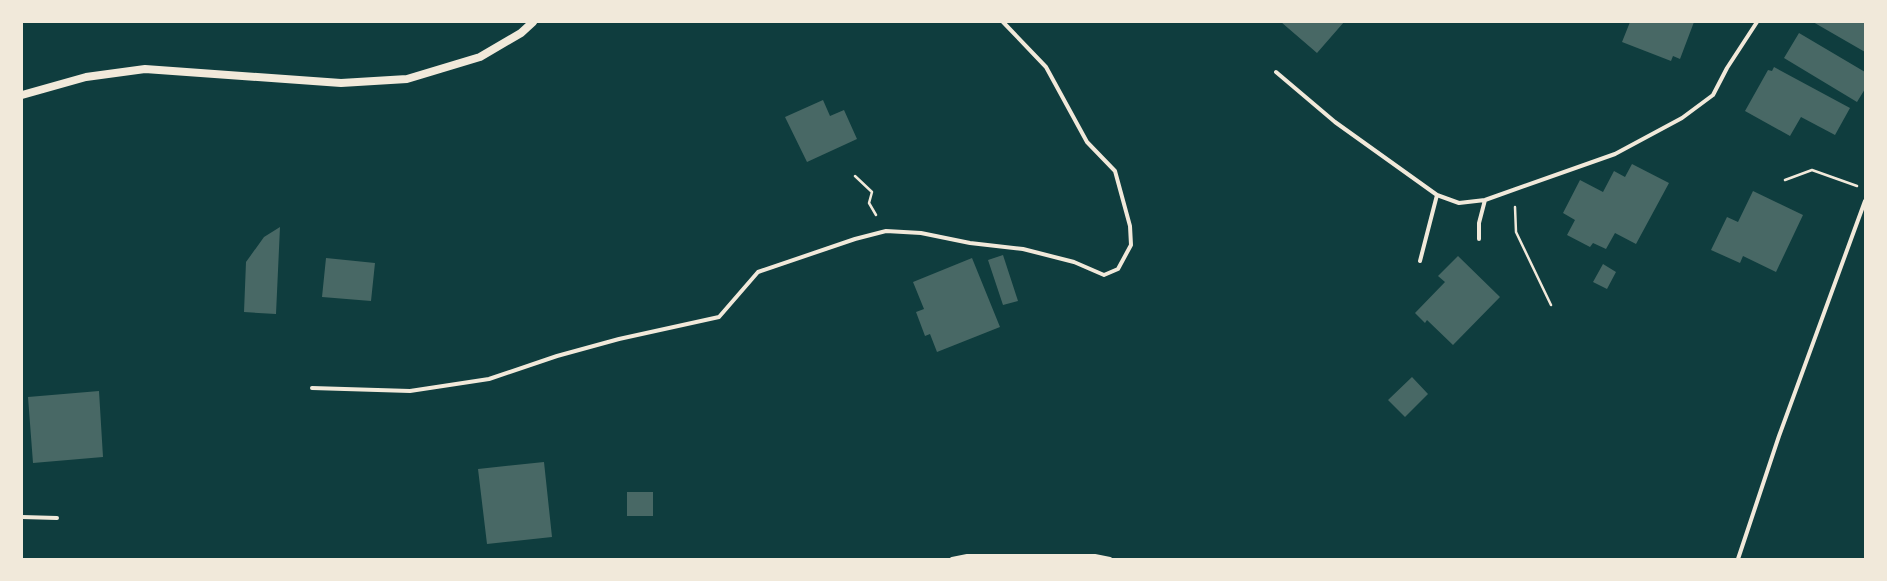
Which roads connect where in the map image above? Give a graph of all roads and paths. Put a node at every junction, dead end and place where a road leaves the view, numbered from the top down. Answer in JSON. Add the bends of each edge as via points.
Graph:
{"nodes":[{"id":1,"x":533,"y":22,"type":"edge"},
{"id":2,"x":1003,"y":22,"type":"edge"},
{"id":3,"x":1757,"y":22,"type":"edge"},
{"id":4,"x":1276,"y":72,"type":"dead end"},
{"id":5,"x":22,"y":95,"type":"edge"},
{"id":6,"x":855,"y":176,"type":"dead end"},
{"id":7,"x":1785,"y":180,"type":"dead end"},
{"id":8,"x":1858,"y":187,"type":"dead end"},
{"id":9,"x":1515,"y":188,"type":"junction"},
{"id":10,"x":1437,"y":194,"type":"junction"},
{"id":11,"x":1485,"y":200,"type":"junction"},
{"id":12,"x":1865,"y":201,"type":"edge"},
{"id":13,"x":886,"y":231,"type":"junction"},
{"id":14,"x":1479,"y":239,"type":"dead end"},
{"id":15,"x":1420,"y":261,"type":"dead end"},
{"id":16,"x":1551,"y":305,"type":"dead end"},
{"id":17,"x":312,"y":388,"type":"dead end"},
{"id":18,"x":22,"y":517,"type":"edge"},
{"id":19,"x":57,"y":518,"type":"dead end"},
{"id":20,"x":952,"y":559,"type":"edge"},
{"id":21,"x":1110,"y":559,"type":"edge"},
{"id":22,"x":1738,"y":559,"type":"edge"}],
"edges":[{"from":1,"to":5,"type":"main road","via":[[521,33],[480,57],[407,79],[341,83],[145,69],[86,77]]},
{"from":2,"to":13,"type":"street","via":[[1046,67],[1087,142],[1115,171],[1130,226],[1131,245],[1118,269],[1104,275],[1074,262],[1023,249]]},
{"from":3,"to":9,"type":"street","via":[[1713,95],[1682,118],[1614,154]]},
{"from":4,"to":10,"type":"street","via":[[1335,122]]},
{"from":6,"to":13,"type":"path","via":[[872,192],[869,203]]},
{"from":7,"to":8,"type":"path","via":[[1812,170]]},
{"from":9,"to":11,"type":"street"},
{"from":9,"to":16,"type":"path","via":[[1516,232]]},
{"from":10,"to":11,"type":"street","via":[[1459,203]]},
{"from":10,"to":15,"type":"street"},
{"from":11,"to":14,"type":"street","via":[[1479,223]]},
{"from":12,"to":22,"type":"street","via":[[1779,436]]},
{"from":13,"to":17,"type":"street","via":[[758,272],[719,317],[619,339],[556,356],[489,379],[410,391]]},
{"from":18,"to":19,"type":"street"},
{"from":20,"to":21,"type":"street","via":[[967,556],[1095,556]]}]}
